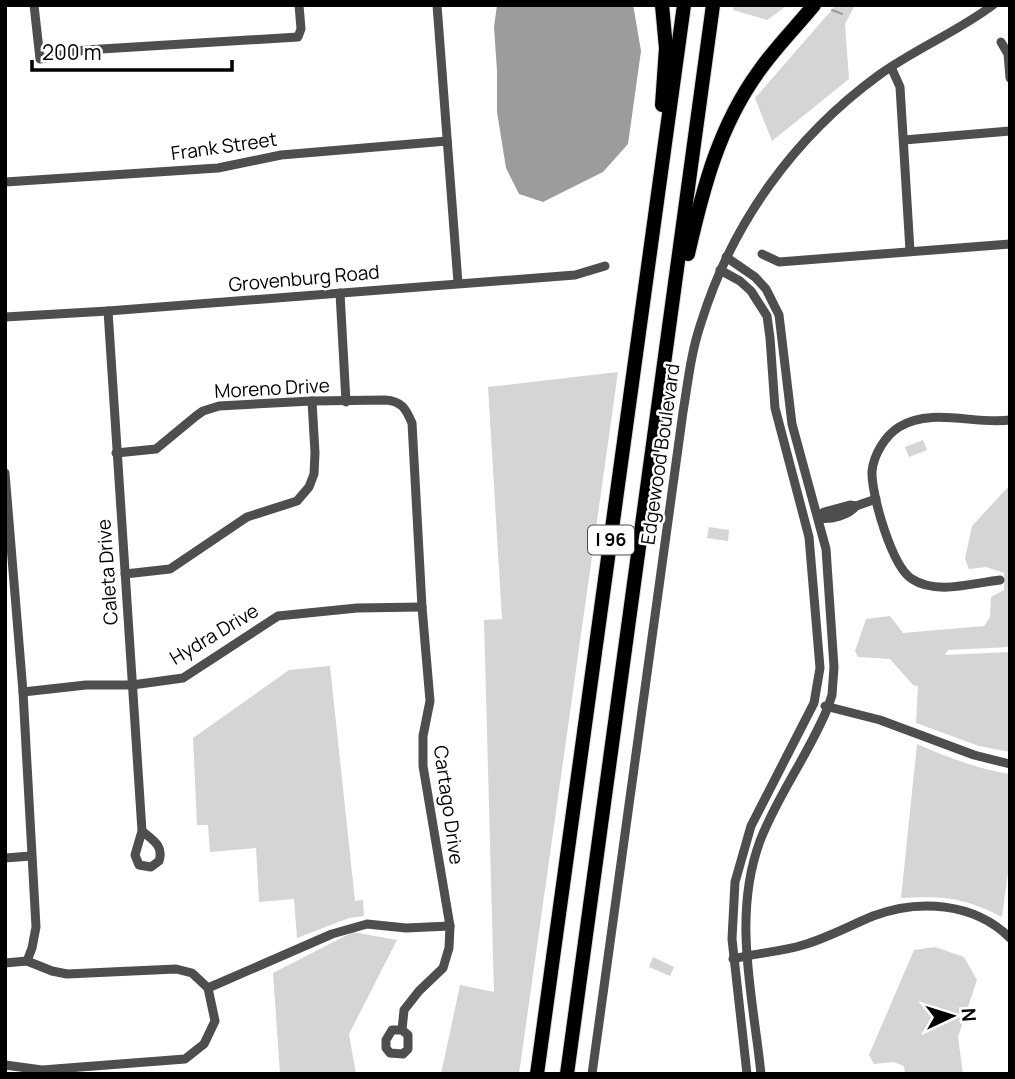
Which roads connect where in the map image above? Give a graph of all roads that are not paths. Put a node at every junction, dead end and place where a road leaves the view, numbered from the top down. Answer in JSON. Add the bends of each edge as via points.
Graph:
{"nodes":[{"id":1,"x":34,"y":5,"type":"edge"},
{"id":2,"x":299,"y":5,"type":"edge"},
{"id":3,"x":437,"y":5,"type":"edge"},
{"id":4,"x":662,"y":5,"type":"edge"},
{"id":5,"x":684,"y":5,"type":"edge"},
{"id":6,"x":713,"y":5,"type":"edge"},
{"id":7,"x":814,"y":5,"type":"edge"},
{"id":8,"x":993,"y":5,"type":"edge"},
{"id":9,"x":1000,"y":42,"type":"dead end"},
{"id":10,"x":891,"y":67,"type":"junction"},
{"id":11,"x":1010,"y":78,"type":"edge"},
{"id":12,"x":1010,"y":131,"type":"edge"},
{"id":13,"x":447,"y":141,"type":"junction"},
{"id":14,"x":904,"y":141,"type":"junction"},
{"id":15,"x":5,"y":182,"type":"edge"},
{"id":16,"x":656,"y":208,"type":"junction"},
{"id":17,"x":1010,"y":244,"type":"edge"},
{"id":18,"x":910,"y":251,"type":"junction"},
{"id":19,"x":762,"y":254,"type":"dead end"},
{"id":20,"x":726,"y":257,"type":"junction"},
{"id":21,"x":604,"y":266,"type":"dead end"},
{"id":22,"x":720,"y":270,"type":"junction"},
{"id":23,"x":458,"y":283,"type":"junction"},
{"id":24,"x":340,"y":293,"type":"junction"},
{"id":25,"x":108,"y":311,"type":"junction"},
{"id":26,"x":5,"y":317,"type":"edge"},
{"id":27,"x":312,"y":401,"type":"junction"},
{"id":28,"x":346,"y":402,"type":"junction"},
{"id":29,"x":401,"y":404,"type":"joint"},
{"id":30,"x":1010,"y":420,"type":"edge"},
{"id":31,"x":116,"y":453,"type":"junction"},
{"id":32,"x":5,"y":473,"type":"edge"},
{"id":33,"x":648,"y":479,"type":"junction"},
{"id":34,"x":876,"y":499,"type":"junction"},
{"id":35,"x":819,"y":518,"type":"junction"},
{"id":36,"x":8,"y":540,"type":"edge"},
{"id":37,"x":125,"y":574,"type":"junction"},
{"id":38,"x":1000,"y":580,"type":"dead end"},
{"id":39,"x":422,"y":607,"type":"junction"},
{"id":40,"x":132,"y":685,"type":"junction"},
{"id":41,"x":23,"y":692,"type":"junction"},
{"id":42,"x":814,"y":704,"type":"junction"},
{"id":43,"x":828,"y":707,"type":"junction"},
{"id":44,"x":1010,"y":764,"type":"edge"},
{"id":45,"x":142,"y":831,"type":"dead end"},
{"id":46,"x":31,"y":856,"type":"junction"},
{"id":47,"x":5,"y":858,"type":"edge"},
{"id":48,"x":450,"y":926,"type":"junction"},
{"id":49,"x":1010,"y":938,"type":"edge"},
{"id":50,"x":747,"y":955,"type":"junction"},
{"id":51,"x":733,"y":959,"type":"junction"},
{"id":52,"x":27,"y":961,"type":"junction"},
{"id":53,"x":5,"y":963,"type":"edge"},
{"id":54,"x":208,"y":988,"type":"junction"},
{"id":55,"x":402,"y":1030,"type":"dead end"},
{"id":56,"x":5,"y":1065,"type":"edge"},
{"id":57,"x":537,"y":1074,"type":"edge"},
{"id":58,"x":568,"y":1074,"type":"edge"},
{"id":59,"x":592,"y":1074,"type":"edge"},
{"id":60,"x":747,"y":1074,"type":"edge"},
{"id":61,"x":761,"y":1074,"type":"edge"}],
"edges":[{"from":1,"to":2,"type":"street","via":[[40,59],[85,50],[298,37]]},
{"from":3,"to":13,"type":"street"},
{"from":4,"to":16,"type":"highway","via":[[665,65],[651,197]]},
{"from":5,"to":16,"type":"highway","number":"I 96"},
{"from":6,"to":33,"type":"highway","number":"I 96"},
{"from":7,"to":33,"type":"highway","via":[[760,69],[712,162],[688,254]]},
{"from":8,"to":10,"type":"street","name":"Edgewood Boulevard"},
{"from":9,"to":11,"type":"street","via":[[1008,54]]},
{"from":10,"to":14,"type":"street","via":[[900,87]]},
{"from":10,"to":20,"type":"street","name":"Edgewood Boulevard","via":[[842,104],[805,140],[764,191]]},
{"from":12,"to":14,"type":"street"},
{"from":13,"to":15,"type":"street","name":"Frank Street","via":[[281,155],[218,167]]},
{"from":13,"to":23,"type":"street"},
{"from":14,"to":18,"type":"street"},
{"from":16,"to":57,"type":"highway","number":"I 96"},
{"from":17,"to":18,"type":"street"},
{"from":18,"to":19,"type":"street","via":[[779,262]]},
{"from":20,"to":22,"type":"street","name":"Edgewood Boulevard"},
{"from":20,"to":35,"type":"street","via":[[766,289],[779,315],[788,405]]},
{"from":21,"to":23,"type":"street","name":"Grovenburg Road","via":[[575,275]]},
{"from":22,"to":42,"type":"street","via":[[751,291],[766,316],[776,418],[811,553],[820,668]]},
{"from":22,"to":59,"type":"street","name":"Edgewood Boulevard","via":[[688,378]]},
{"from":23,"to":24,"type":"street","name":"Grovenburg Road"},
{"from":24,"to":25,"type":"street","name":"Grovenburg Road"},
{"from":24,"to":28,"type":"street"},
{"from":25,"to":26,"type":"street","name":"Grovenburg Road"},
{"from":25,"to":31,"type":"street","name":"Caleta Drive"},
{"from":27,"to":28,"type":"street","name":"Moreno Drive"},
{"from":27,"to":31,"type":"street","name":"Moreno Drive","via":[[210,408],[156,449]]},
{"from":27,"to":37,"type":"street","via":[[314,474],[298,501],[247,517],[170,569]]},
{"from":28,"to":29,"type":"street","name":"Moreno Drive"},
{"from":29,"to":39,"type":"street","name":"Cartago Drive","via":[[412,423]]},
{"from":30,"to":34,"type":"street","via":[[936,418],[900,427],[876,457],[872,470]]},
{"from":31,"to":37,"type":"street","name":"Caleta Drive"},
{"from":32,"to":36,"type":"street"},
{"from":33,"to":58,"type":"highway","number":"I 96"},
{"from":34,"to":35,"type":"street","via":[[852,511]]},
{"from":34,"to":38,"type":"street","via":[[894,556],[910,578],[930,587]]},
{"from":35,"to":43,"type":"street","via":[[826,549],[834,667]]},
{"from":36,"to":41,"type":"street"},
{"from":37,"to":40,"type":"street","name":"Caleta Drive"},
{"from":39,"to":40,"type":"street","name":"Hydra Drive","via":[[278,616],[183,678]]},
{"from":39,"to":48,"type":"street","name":"Cartago Drive","via":[[430,701],[423,766]]},
{"from":40,"to":41,"type":"street","name":"Hydra Drive"},
{"from":40,"to":45,"type":"street","name":"Caleta Drive"},
{"from":41,"to":46,"type":"street"},
{"from":42,"to":43,"type":"street"},
{"from":42,"to":51,"type":"street","via":[[744,845],[735,882]]},
{"from":43,"to":44,"type":"street"},
{"from":43,"to":50,"type":"street","via":[[760,841],[748,886]]},
{"from":46,"to":47,"type":"street"},
{"from":46,"to":52,"type":"street","via":[[36,927]]},
{"from":48,"to":54,"type":"street","via":[[368,925],[332,934]]},
{"from":48,"to":55,"type":"street","name":"Cartago Drive","via":[[443,968],[404,1010]]},
{"from":49,"to":50,"type":"street","via":[[960,910],[910,906],[805,945]]},
{"from":50,"to":51,"type":"street"},
{"from":50,"to":61,"type":"street"},
{"from":51,"to":60,"type":"street"},
{"from":52,"to":53,"type":"street"},
{"from":52,"to":54,"type":"street","via":[[66,974],[176,969],[192,973]]},
{"from":54,"to":56,"type":"street","via":[[215,1021],[204,1044],[186,1059],[42,1070]]}]}
